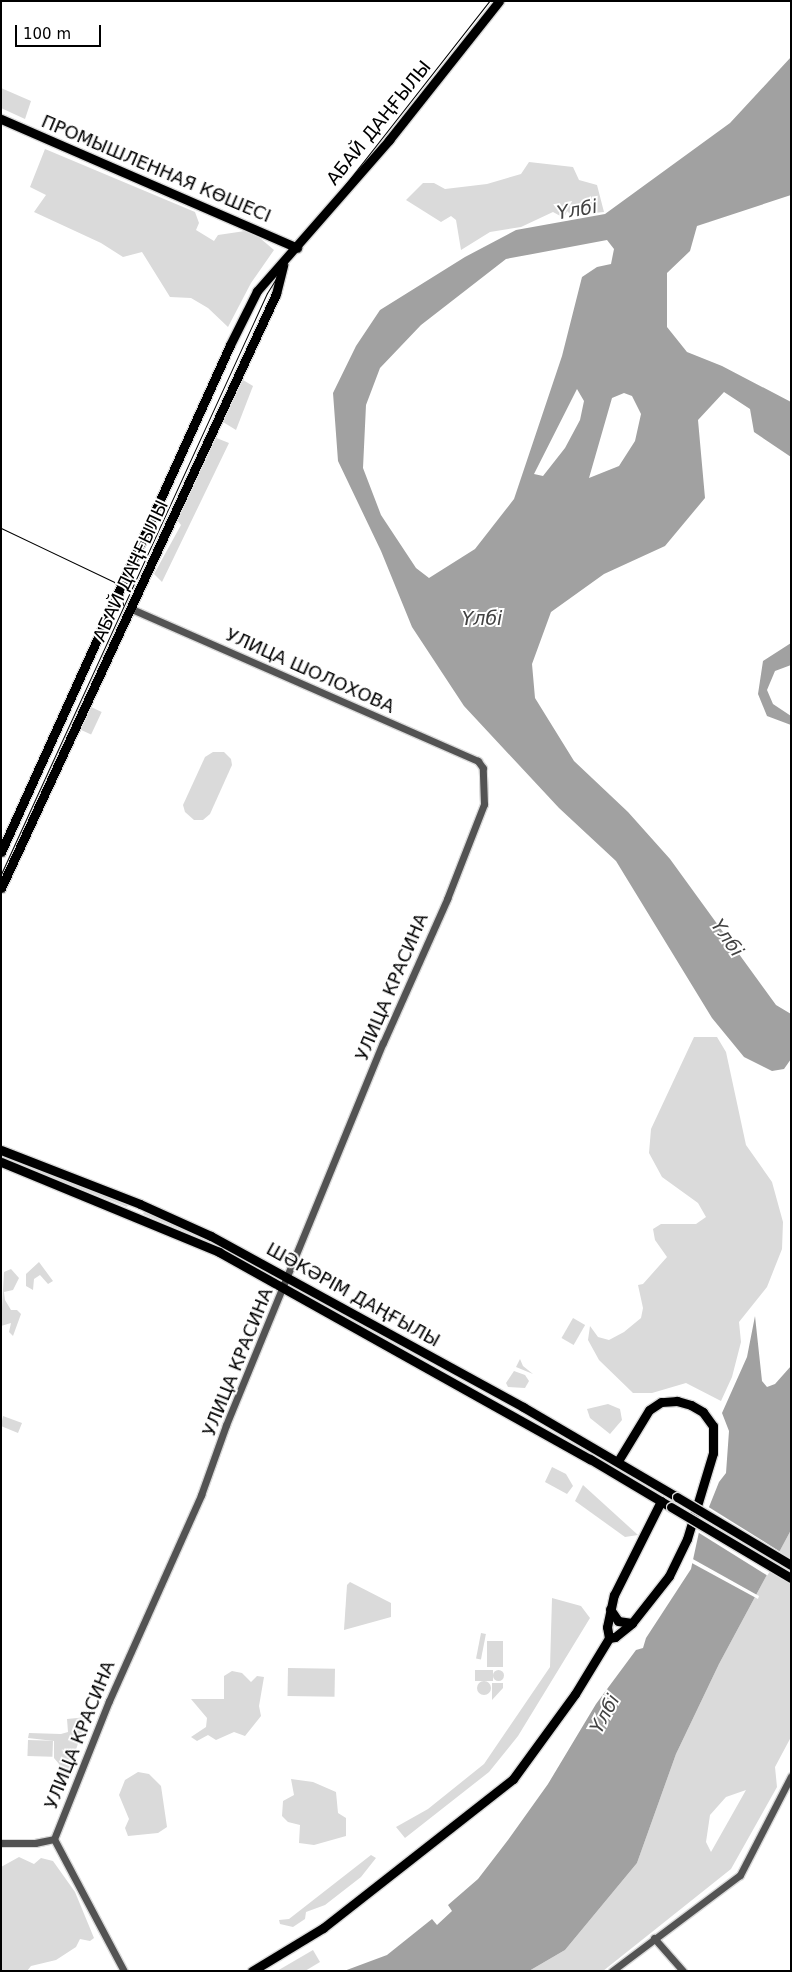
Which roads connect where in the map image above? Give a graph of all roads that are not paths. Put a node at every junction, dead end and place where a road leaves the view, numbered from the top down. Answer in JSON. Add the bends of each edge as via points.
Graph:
{"nodes":[{"id":1,"x":499,"y":1,"type":"edge"},
{"id":2,"x":1,"y":119,"type":"edge"},
{"id":3,"x":297,"y":248,"type":"junction"},
{"id":4,"x":283,"y":265,"type":"junction"},
{"id":5,"x":131,"y":608,"type":"junction"},
{"id":6,"x":478,"y":761,"type":"joint"},
{"id":7,"x":1,"y":852,"type":"edge"},
{"id":8,"x":1,"y":888,"type":"edge"},
{"id":9,"x":1,"y":1150,"type":"edge"},
{"id":10,"x":1,"y":1162,"type":"edge"},
{"id":11,"x":140,"y":1204,"type":"junction"},
{"id":12,"x":134,"y":1215,"type":"junction"},
{"id":13,"x":289,"y":1279,"type":"junction"},
{"id":14,"x":285,"y":1289,"type":"junction"},
{"id":15,"x":442,"y":1362,"type":"junction"},
{"id":16,"x":435,"y":1374,"type":"junction"},
{"id":17,"x":512,"y":1401,"type":"junction"},
{"id":18,"x":505,"y":1412,"type":"junction"},
{"id":19,"x":596,"y":1449,"type":"junction"},
{"id":20,"x":590,"y":1459,"type":"junction"},
{"id":21,"x":618,"y":1461,"type":"junction"},
{"id":22,"x":661,"y":1501,"type":"junction"},
{"id":23,"x":791,"y":1565,"type":"edge"},
{"id":24,"x":791,"y":1578,"type":"edge"},
{"id":25,"x":610,"y":1608,"type":"junction"},
{"id":26,"x":632,"y":1623,"type":"junction"},
{"id":27,"x":609,"y":1638,"type":"junction"},
{"id":28,"x":791,"y":1776,"type":"edge"},
{"id":29,"x":54,"y":1839,"type":"junction"},
{"id":30,"x":1,"y":1843,"type":"edge"},
{"id":31,"x":654,"y":1938,"type":"junction"},
{"id":32,"x":124,"y":1971,"type":"edge"},
{"id":33,"x":252,"y":1971,"type":"edge"},
{"id":34,"x":612,"y":1971,"type":"edge"},
{"id":35,"x":684,"y":1971,"type":"edge"}],
"edges":[{"from":1,"to":3,"type":"main road","name":"АБАЙ ДАҢҒЫЛЫ","via":[[389,140]]},
{"from":2,"to":3,"type":"main road","name":"ПРОМЫШЛЕННАЯ КӨШЕСІ"},
{"from":3,"to":4,"type":"main road","name":"АБАЙ ДАҢҒЫЛЫ"},
{"from":4,"to":5,"type":"main road","name":"АБАЙ ДАҢҒЫЛЫ","via":[[276,294]]},
{"from":4,"to":7,"type":"main road","name":"АБАЙ ДАҢҒЫЛЫ","via":[[262,284],[230,346]]},
{"from":5,"to":6,"type":"street","name":"УЛИЦА ШОЛОХОВА"},
{"from":5,"to":8,"type":"main road","name":"АБАЙ ДАҢҒЫЛЫ"},
{"from":6,"to":13,"type":"street","name":"УЛИЦА КРАСИНА","via":[[483,768],[484,804]]},
{"from":9,"to":11,"type":"main road","name":"ШӘКӘРІМ ДАҢҒЫЛЫ"},
{"from":10,"to":12,"type":"main road","name":"ШӘКӘРІМ ДАҢҒЫЛЫ"},
{"from":11,"to":12,"type":"main road"},
{"from":11,"to":13,"type":"main road","name":"ШӘКӘРІМ ДАҢҒЫЛЫ","via":[[211,1236]]},
{"from":12,"to":14,"type":"main road","name":"ШӘКӘРІМ ДАҢҒЫЛЫ","via":[[219,1252]]},
{"from":13,"to":14,"type":"street","name":"УЛИЦА КРАСИНА"},
{"from":13,"to":15,"type":"main road","name":"ШӘКӘРІМ ДАҢҒЫЛЫ"},
{"from":14,"to":16,"type":"main road","name":"ШӘКӘРІМ ДАҢҒЫЛЫ"},
{"from":14,"to":29,"type":"street","name":"УЛИЦА КРАСИНА","via":[[226,1425],[201,1495],[109,1701]]},
{"from":15,"to":16,"type":"main road"},
{"from":15,"to":17,"type":"main road","name":"ШӘКӘРІМ ДАҢҒЫЛЫ"},
{"from":16,"to":18,"type":"main road","name":"ШӘКӘРІМ ДАҢҒЫЛЫ"},
{"from":17,"to":18,"type":"main road"},
{"from":17,"to":19,"type":"main road","name":"ШӘКӘРІМ ДАҢҒЫЛЫ"},
{"from":18,"to":20,"type":"main road","name":"ШӘКӘРІМ ДАҢҒЫЛЫ"},
{"from":19,"to":20,"type":"main road"},
{"from":19,"to":21,"type":"main road","name":"ШӘКӘРІМ ДАҢҒЫЛЫ"},
{"from":20,"to":22,"type":"main road","name":"ШӘКӘРІМ ДАҢҒЫЛЫ"},
{"from":21,"to":23,"type":"main road","name":"ШӘКӘРІМ ДАҢҒЫЛЫ","bridge":true},
{"from":21,"to":26,"type":"main road","via":[[649,1410],[661,1402],[691,1404],[703,1412],[713,1426],[712,1453],[682,1552],[669,1576]]},
{"from":22,"to":24,"type":"main road","name":"ШӘКӘРІМ ДАҢҒЫЛЫ","bridge":true},
{"from":22,"to":25,"type":"main road","via":[[626,1567]]},
{"from":25,"to":26,"type":"main road","via":[[618,1621]]},
{"from":25,"to":27,"type":"main road"},
{"from":26,"to":27,"type":"main road"},
{"from":27,"to":33,"type":"main road","via":[[575,1694],[513,1779],[323,1928]]},
{"from":28,"to":31,"type":"street","via":[[740,1875]]},
{"from":29,"to":30,"type":"street","via":[[35,1843]]},
{"from":29,"to":32,"type":"street"},
{"from":31,"to":34,"type":"street"},
{"from":31,"to":35,"type":"street"}]}
